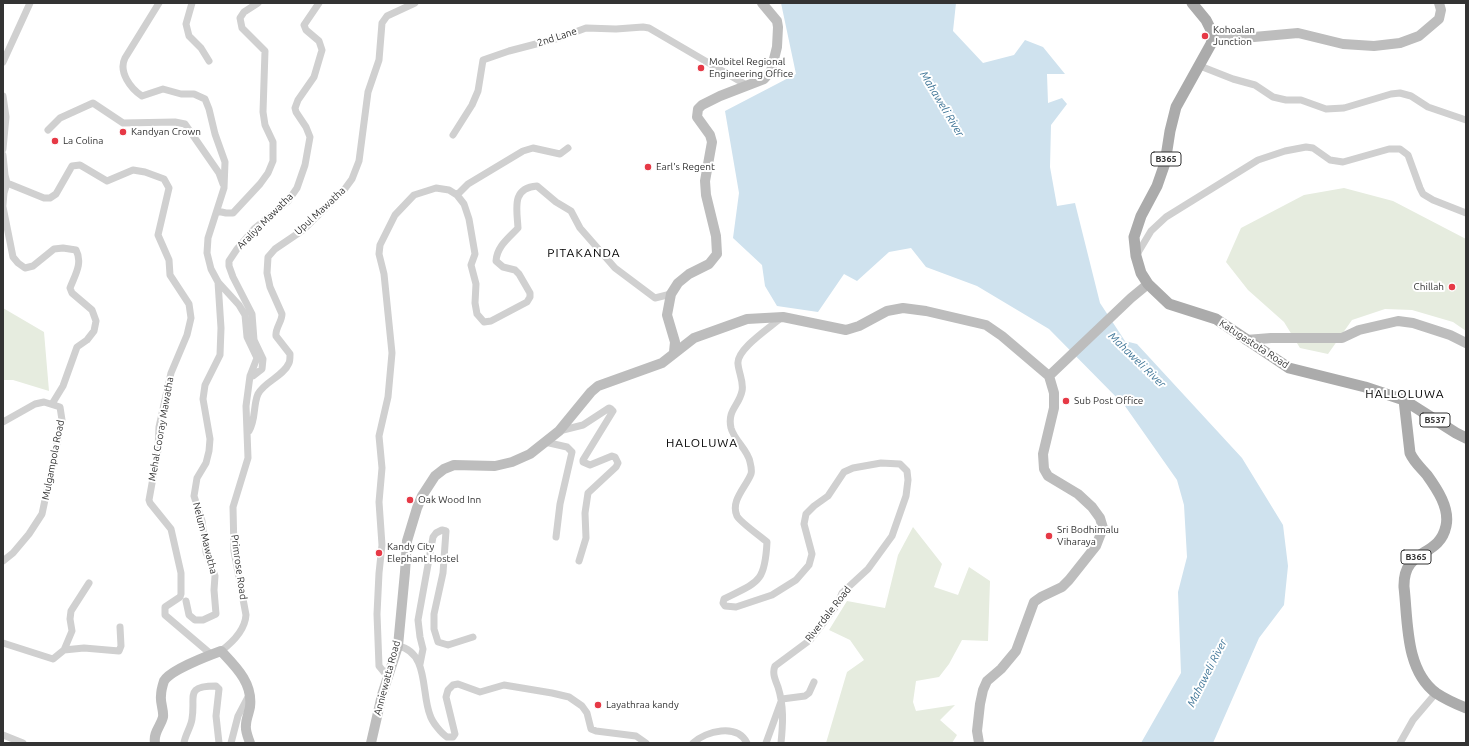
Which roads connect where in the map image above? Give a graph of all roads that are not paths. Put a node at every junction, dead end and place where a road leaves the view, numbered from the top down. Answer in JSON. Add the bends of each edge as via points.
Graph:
{"nodes":[{"id":1,"x":30,"y":3,"type":"edge"},
{"id":2,"x":159,"y":3,"type":"edge"},
{"id":3,"x":192,"y":3,"type":"edge"},
{"id":4,"x":258,"y":3,"type":"edge"},
{"id":5,"x":319,"y":3,"type":"edge"},
{"id":6,"x":415,"y":3,"type":"edge"},
{"id":7,"x":762,"y":3,"type":"edge"},
{"id":8,"x":1192,"y":3,"type":"edge"},
{"id":9,"x":1439,"y":3,"type":"edge"},
{"id":10,"x":1213,"y":34,"type":"junction"},
{"id":11,"x":3,"y":62,"type":"edge"},
{"id":12,"x":209,"y":62,"type":"dead end"},
{"id":13,"x":1200,"y":66,"type":"junction"},
{"id":14,"x":748,"y":86,"type":"junction"},
{"id":15,"x":3,"y":96,"type":"edge"},
{"id":16,"x":1466,"y":120,"type":"edge"},
{"id":17,"x":48,"y":130,"type":"dead end"},
{"id":18,"x":453,"y":135,"type":"dead end"},
{"id":19,"x":568,"y":148,"type":"dead end"},
{"id":20,"x":3,"y":149,"type":"edge"},
{"id":21,"x":3,"y":155,"type":"edge"},
{"id":22,"x":7,"y":183,"type":"junction"},
{"id":23,"x":224,"y":188,"type":"junction"},
{"id":24,"x":457,"y":196,"type":"junction"},
{"id":25,"x":3,"y":206,"type":"edge"},
{"id":26,"x":216,"y":211,"type":"junction"},
{"id":27,"x":1466,"y":213,"type":"edge"},
{"id":28,"x":1136,"y":256,"type":"junction"},
{"id":29,"x":218,"y":282,"type":"junction"},
{"id":30,"x":1148,"y":284,"type":"junction"},
{"id":31,"x":671,"y":294,"type":"junction"},
{"id":32,"x":782,"y":317,"type":"junction"},
{"id":33,"x":1246,"y":340,"type":"junction"},
{"id":34,"x":1466,"y":343,"type":"edge"},
{"id":35,"x":674,"y":352,"type":"junction"},
{"id":36,"x":250,"y":376,"type":"junction"},
{"id":37,"x":1049,"y":376,"type":"junction"},
{"id":38,"x":1404,"y":400,"type":"junction"},
{"id":39,"x":52,"y":404,"type":"junction"},
{"id":40,"x":3,"y":422,"type":"edge"},
{"id":41,"x":559,"y":431,"type":"junction"},
{"id":42,"x":248,"y":433,"type":"junction"},
{"id":43,"x":1466,"y":438,"type":"edge"},
{"id":44,"x":545,"y":442,"type":"junction"},
{"id":45,"x":556,"y":537,"type":"dead end"},
{"id":46,"x":3,"y":561,"type":"edge"},
{"id":47,"x":579,"y":561,"type":"dead end"},
{"id":48,"x":89,"y":583,"type":"dead end"},
{"id":49,"x":186,"y":601,"type":"dead end"},
{"id":50,"x":120,"y":627,"type":"dead end"},
{"id":51,"x":472,"y":637,"type":"dead end"},
{"id":52,"x":3,"y":643,"type":"edge"},
{"id":53,"x":398,"y":646,"type":"junction"},
{"id":54,"x":64,"y":650,"type":"junction"},
{"id":55,"x":216,"y":653,"type":"junction"},
{"id":56,"x":420,"y":664,"type":"junction"},
{"id":57,"x":388,"y":677,"type":"junction"},
{"id":58,"x":814,"y":682,"type":"dead end"},
{"id":59,"x":250,"y":693,"type":"junction"},
{"id":60,"x":1436,"y":693,"type":"junction"},
{"id":61,"x":782,"y":699,"type":"junction"},
{"id":62,"x":1466,"y":708,"type":"edge"},
{"id":63,"x":3,"y":735,"type":"edge"},
{"id":64,"x":22,"y":743,"type":"edge"},
{"id":65,"x":155,"y":743,"type":"edge"},
{"id":66,"x":184,"y":743,"type":"edge"},
{"id":67,"x":219,"y":743,"type":"edge"},
{"id":68,"x":231,"y":743,"type":"edge"},
{"id":69,"x":250,"y":743,"type":"edge"},
{"id":70,"x":371,"y":743,"type":"edge"},
{"id":71,"x":646,"y":743,"type":"edge"},
{"id":72,"x":693,"y":743,"type":"edge"},
{"id":73,"x":747,"y":743,"type":"edge"},
{"id":74,"x":766,"y":743,"type":"edge"},
{"id":75,"x":782,"y":743,"type":"edge"},
{"id":76,"x":979,"y":743,"type":"edge"},
{"id":77,"x":1400,"y":743,"type":"edge"}],
"edges":[{"from":1,"to":11,"type":"street"},
{"from":2,"to":23,"type":"street","name":"Primrose Road","via":[[125,58],[124,72],[133,90],[142,96],[163,88],[181,94],[194,94],[204,99],[225,162]]},
{"from":3,"to":12,"type":"street","via":[[186,24],[189,36],[201,48]]},
{"from":4,"to":26,"type":"street","via":[[244,12],[240,18],[242,28],[265,51],[263,112],[265,125],[273,142],[273,161],[260,184],[233,212]]},
{"from":5,"to":36,"type":"street","name":"Araliya Mawatha","via":[[304,25],[306,30],[320,41],[322,50],[314,77],[295,108],[310,138],[297,188],[288,201],[254,229],[229,261],[233,277],[252,314],[254,340],[263,359],[262,369]]},
{"from":6,"to":42,"type":"street","name":"Upul Mawatha","via":[[387,16],[382,23],[379,60],[368,92],[359,161],[352,179],[303,230],[275,248],[268,257],[267,273],[270,287],[282,314],[276,336],[290,354],[289,363],[258,395]]},
{"from":7,"to":14,"type":"street","via":[[776,21],[777,47],[771,71],[764,79]]},
{"from":8,"to":10,"type":"main road","via":[[1206,20]]},
{"from":9,"to":10,"type":"street","via":[[1442,10],[1439,19],[1419,36],[1400,43],[1374,46],[1343,44],[1298,34]]},
{"from":10,"to":13,"type":"main road","name":"Katugastota Road","number":"B365"},
{"from":13,"to":16,"type":"street","via":[[1233,79],[1255,84],[1273,97],[1301,100],[1326,109],[1344,108],[1400,93],[1411,96],[1428,107]]},
{"from":13,"to":28,"type":"main road","name":"Katugastota Road","number":"B365","via":[[1176,107],[1165,163],[1134,237]]},
{"from":14,"to":18,"type":"street","name":"2nd Lane","via":[[649,28],[586,28],[483,60],[478,91]]},
{"from":14,"to":31,"type":"street","via":[[720,96],[698,109],[697,117],[712,142],[705,181],[717,254],[709,264],[678,283]]},
{"from":15,"to":20,"type":"street","via":[[6,117]]},
{"from":17,"to":23,"type":"street","via":[[60,118],[93,103],[123,123],[186,124],[219,173]]},
{"from":19,"to":24,"type":"street","via":[[560,154],[533,148],[523,151],[468,184]]},
{"from":21,"to":22,"type":"street"},
{"from":22,"to":25,"type":"street"},
{"from":22,"to":55,"type":"street","name":"Mehal Cooray Mawatha","via":[[50,198],[56,194],[72,166],[80,165],[107,181],[133,170],[146,172],[164,179],[169,188],[158,235],[169,260],[170,275],[189,304],[191,318],[187,335],[171,373],[149,500],[171,529],[181,573],[181,594],[165,607],[165,615]]},
{"from":23,"to":26,"type":"street","name":"Primrose Road"},
{"from":24,"to":31,"type":"street","via":[[464,204],[469,219],[475,254],[471,265],[476,284],[475,303],[477,314],[484,322],[491,321],[527,302],[530,297],[519,274],[496,260],[496,253],[518,228],[517,200],[520,192],[530,187],[537,186],[571,211],[580,228],[615,268],[656,298]]},
{"from":24,"to":57,"type":"street","via":[[448,190],[436,188],[414,195],[395,215],[380,245],[392,353],[388,397],[379,436],[382,468],[379,502],[382,545],[377,622],[379,666]]},
{"from":25,"to":39,"type":"street","via":[[13,256],[25,268],[33,266],[54,249],[76,250],[79,266],[70,288],[72,293],[92,310],[96,321],[94,331],[78,347],[63,386]]},
{"from":26,"to":29,"type":"street","name":"Primrose Road","via":[[206,253]]},
{"from":27,"to":28,"type":"street","via":[[1423,194],[1408,155],[1400,149],[1389,149],[1344,162],[1330,160],[1306,147],[1258,160],[1166,217],[1151,231]]},
{"from":28,"to":30,"type":"main road","name":"Katugastota Road","number":"B365"},
{"from":29,"to":36,"type":"street","name":"Primrose Road","via":[[239,305],[245,316],[247,337],[257,358]]},
{"from":29,"to":49,"type":"street","name":"Nelum Mawatha","via":[[220,355],[206,385],[203,399],[210,439],[209,451],[206,463],[197,478],[194,496],[202,521],[206,552],[215,576],[216,614],[203,620],[194,620],[189,615]]},
{"from":30,"to":33,"type":"main road","name":"Katugastota Road","number":"B365","via":[[1169,304],[1216,319]]},
{"from":30,"to":37,"type":"street"},
{"from":31,"to":35,"type":"street","via":[[667,315],[675,342]]},
{"from":32,"to":35,"type":"street","name":"Anniewatta Road","via":[[740,321],[694,338]]},
{"from":32,"to":37,"type":"street","name":"Anniewatta Road","via":[[846,330],[887,311],[903,308],[986,324]]},
{"from":32,"to":61,"type":"street","name":"Riverdale Road","via":[[747,345],[740,354],[738,363],[742,390],[740,399],[731,412],[730,421],[732,431],[750,461],[751,473],[738,498],[736,510],[737,517],[766,542],[766,562],[759,579],[724,599],[725,606],[736,607],[772,595],[796,580],[809,565],[812,554],[804,524],[806,514],[828,496],[844,472],[881,463],[900,464],[907,471],[908,480],[906,496],[892,536],[868,569],[842,593],[810,640],[775,666],[773,671]]},
{"from":33,"to":34,"type":"street","via":[[1342,338],[1359,330],[1398,321],[1413,323]]},
{"from":33,"to":38,"type":"main road","name":"Katugastota Road","number":"B365","via":[[1289,368],[1365,387]]},
{"from":35,"to":41,"type":"street","name":"Anniewatta Road","via":[[662,363],[598,386]]},
{"from":36,"to":42,"type":"street","name":"Primrose Road","via":[[246,406]]},
{"from":37,"to":76,"type":"street","via":[[1054,392],[1054,408],[1043,454],[1044,469],[1048,476],[1078,494],[1092,507],[1103,528],[1096,546],[1069,580],[1062,587],[1034,602],[1016,651],[987,681],[980,704],[977,732]]},
{"from":38,"to":43,"type":"main road","number":"B537"},
{"from":38,"to":60,"type":"main road","number":"B365","via":[[1410,454],[1437,490],[1446,512],[1447,522],[1440,541],[1408,565],[1403,579],[1409,648],[1419,672]]},
{"from":39,"to":40,"type":"street","via":[[35,404]]},
{"from":39,"to":46,"type":"street","name":"Mulgampola Road","via":[[60,407],[62,420],[42,514],[29,534]]},
{"from":41,"to":44,"type":"street","name":"Anniewatta Road"},
{"from":41,"to":47,"type":"street","via":[[583,425],[609,408],[613,411],[583,460],[590,465],[612,456],[618,463],[588,493],[585,513],[586,538]]},
{"from":42,"to":55,"type":"street","name":"Primrose Road","via":[[248,458],[233,507],[234,551],[246,622],[228,646]]},
{"from":44,"to":45,"type":"street","via":[[567,447],[572,452],[560,504]]},
{"from":44,"to":53,"type":"street","name":"Anniewatta Road","via":[[530,454],[512,462],[495,466],[454,465],[435,476],[422,496],[406,541]]},
{"from":48,"to":54,"type":"street","via":[[71,611],[72,631]]},
{"from":50,"to":54,"type":"street","via":[[119,652],[84,648]]},
{"from":51,"to":56,"type":"street","via":[[448,645],[438,642],[434,629],[434,614],[443,573],[446,531],[442,530],[433,537],[418,620],[423,649]]},
{"from":52,"to":54,"type":"street","via":[[53,659]]},
{"from":53,"to":56,"type":"street","via":[[410,651]]},
{"from":53,"to":57,"type":"street","name":"Anniewatta Road"},
{"from":55,"to":59,"type":"street","via":[[238,669]]},
{"from":55,"to":65,"type":"street","via":[[171,674],[165,680],[161,696],[163,717]]},
{"from":56,"to":71,"type":"street","via":[[430,716],[447,737],[453,737],[455,734],[446,697],[453,685],[458,684],[480,692],[504,684],[570,697],[587,713],[591,728],[596,732],[636,736]]},
{"from":57,"to":70,"type":"street","name":"Anniewatta Road"},
{"from":58,"to":61,"type":"street","via":[[807,695]]},
{"from":59,"to":68,"type":"street","via":[[238,716]]},
{"from":59,"to":69,"type":"street","via":[[246,724]]},
{"from":60,"to":62,"type":"main road","number":"B365"},
{"from":60,"to":77,"type":"street","via":[[1414,720]]},
{"from":61,"to":74,"type":"street"},
{"from":61,"to":75,"type":"street","name":"Riverdale Road"},
{"from":63,"to":64,"type":"street"},
{"from":66,"to":67,"type":"street","via":[[192,720],[194,694],[199,687],[216,686],[219,689],[216,716]]},
{"from":72,"to":73,"type":"street","via":[[712,732],[726,731],[737,733]]}]}
